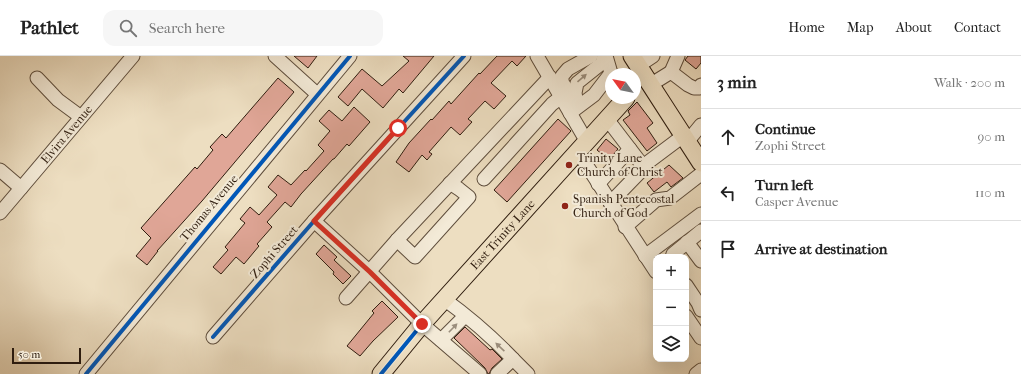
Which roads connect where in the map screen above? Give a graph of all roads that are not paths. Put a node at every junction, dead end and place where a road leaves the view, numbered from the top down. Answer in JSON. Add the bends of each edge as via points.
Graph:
{"nodes":[{"id":1,"x":133,"y":56,"type":"edge"},
{"id":2,"x":275,"y":56,"type":"edge"},
{"id":3,"x":350,"y":56,"type":"edge"},
{"id":4,"x":464,"y":56,"type":"edge"},
{"id":5,"x":538,"y":56,"type":"edge"},
{"id":6,"x":591,"y":56,"type":"edge"},
{"id":7,"x":605,"y":56,"type":"edge"},
{"id":8,"x":653,"y":56,"type":"edge"},
{"id":9,"x":678,"y":56,"type":"edge"},
{"id":10,"x":671,"y":72,"type":"junction"},
{"id":11,"x":641,"y":73,"type":"edge"},
{"id":12,"x":641,"y":74,"type":"edge"},
{"id":13,"x":641,"y":75,"type":"edge"},
{"id":14,"x":550,"y":77,"type":"junction"},
{"id":15,"x":37,"y":78,"type":"dead end"},
{"id":16,"x":701,"y":86,"type":"edge"},
{"id":17,"x":317,"y":94,"type":"junction"},
{"id":18,"x":561,"y":97,"type":"junction"},
{"id":19,"x":621,"y":104,"type":"edge"},
{"id":20,"x":574,"y":111,"type":"junction"},
{"id":21,"x":80,"y":117,"type":"junction"},
{"id":22,"x":607,"y":119,"type":"junction"},
{"id":23,"x":701,"y":125,"type":"edge"},
{"id":24,"x":685,"y":139,"type":"junction"},
{"id":25,"x":582,"y":147,"type":"junction"},
{"id":26,"x":630,"y":150,"type":"junction"},
{"id":27,"x":701,"y":163,"type":"edge"},
{"id":28,"x":643,"y":166,"type":"junction"},
{"id":29,"x":0,"y":170,"type":"edge"},
{"id":30,"x":701,"y":174,"type":"edge"},
{"id":31,"x":484,"y":179,"type":"dead end"},
{"id":32,"x":450,"y":183,"type":"junction"},
{"id":33,"x":598,"y":184,"type":"junction"},
{"id":34,"x":21,"y":188,"type":"junction"},
{"id":35,"x":610,"y":203,"type":"junction"},
{"id":36,"x":0,"y":213,"type":"edge"},
{"id":37,"x":701,"y":214,"type":"edge"},
{"id":38,"x":314,"y":221,"type":"junction"},
{"id":39,"x":625,"y":227,"type":"junction"},
{"id":40,"x":701,"y":231,"type":"edge"},
{"id":41,"x":397,"y":240,"type":"junction"},
{"id":42,"x":687,"y":242,"type":"junction"},
{"id":43,"x":673,"y":254,"type":"edge"},
{"id":44,"x":645,"y":256,"type":"junction"},
{"id":45,"x":701,"y":261,"type":"edge"},
{"id":46,"x":653,"y":268,"type":"edge"},
{"id":47,"x":370,"y":272,"type":"junction"},
{"id":48,"x":689,"y":290,"type":"edge"},
{"id":49,"x":346,"y":298,"type":"dead end"},
{"id":50,"x":444,"y":299,"type":"junction"},
{"id":51,"x":700,"y":308,"type":"edge"},
{"id":52,"x":465,"y":316,"type":"junction"},
{"id":53,"x":689,"y":320,"type":"edge"},
{"id":54,"x":422,"y":324,"type":"junction"},
{"id":55,"x":213,"y":337,"type":"dead end"},
{"id":56,"x":701,"y":338,"type":"edge"},
{"id":57,"x":441,"y":340,"type":"junction"},
{"id":58,"x":512,"y":359,"type":"junction"},
{"id":59,"x":701,"y":370,"type":"edge"},
{"id":60,"x":86,"y":374,"type":"edge"},
{"id":61,"x":381,"y":374,"type":"edge"},
{"id":62,"x":480,"y":374,"type":"edge"},
{"id":63,"x":497,"y":374,"type":"edge"},
{"id":64,"x":528,"y":374,"type":"edge"},
{"id":65,"x":696,"y":374,"type":"edge"}],
"edges":[{"from":1,"to":21,"type":"street","name":"Elvira Avenue"},
{"from":2,"to":17,"type":"street"},
{"from":3,"to":17,"type":"street","name":"Thomas Avenue"},
{"from":4,"to":38,"type":"street","name":"Zophi Street"},
{"from":5,"to":14,"type":"street"},
{"from":6,"to":20,"type":"street","via":[[568,69],[562,76]]},
{"from":20,"to":7,"type":"street","one_way":true,"via":[[576,83],[602,63]]},
{"from":7,"to":20,"type":"street","via":[[610,73],[594,95]]},
{"from":8,"to":11,"type":"street"},
{"from":9,"to":10,"type":"street"},
{"from":10,"to":12,"type":"street"},
{"from":10,"to":16,"type":"street","via":[[691,87]]},
{"from":13,"to":24,"type":"main road"},
{"from":14,"to":18,"type":"street"},
{"from":14,"to":32,"type":"street"},
{"from":15,"to":21,"type":"street","via":[[58,100]]},
{"from":17,"to":60,"type":"street","name":"Thomas Avenue"},
{"from":18,"to":20,"type":"street"},
{"from":18,"to":31,"type":"street"},
{"from":19,"to":22,"type":"main road","name":"East Trinity Lane"},
{"from":20,"to":25,"type":"street"},
{"from":21,"to":34,"type":"street","name":"Elvira Avenue"},
{"from":22,"to":25,"type":"main road","name":"East Trinity Lane"},
{"from":22,"to":26,"type":"street"},
{"from":23,"to":24,"type":"street"},
{"from":24,"to":27,"type":"main road"},
{"from":24,"to":28,"type":"street"},
{"from":25,"to":33,"type":"street"},
{"from":25,"to":50,"type":"main road","name":"East Trinity Lane"},
{"from":26,"to":28,"type":"street"},
{"from":26,"to":33,"type":"street"},
{"from":28,"to":35,"type":"street"},
{"from":29,"to":34,"type":"street"},
{"from":30,"to":39,"type":"street","via":[[670,198],[656,200]]},
{"from":32,"to":41,"type":"street"},
{"from":32,"to":41,"type":"street","via":[[469,198],[415,256]]},
{"from":33,"to":35,"type":"street"},
{"from":34,"to":36,"type":"street","name":"Elvira Avenue"},
{"from":35,"to":39,"type":"street"},
{"from":37,"to":44,"type":"street"},
{"from":38,"to":47,"type":"street"},
{"from":38,"to":55,"type":"street","name":"Zophi Street"},
{"from":39,"to":44,"type":"street"},
{"from":40,"to":42,"type":"street"},
{"from":41,"to":47,"type":"street"},
{"from":42,"to":43,"type":"street"},
{"from":42,"to":45,"type":"street"},
{"from":44,"to":46,"type":"street"},
{"from":47,"to":49,"type":"street"},
{"from":47,"to":54,"type":"street"},
{"from":48,"to":51,"type":"street"},
{"from":50,"to":52,"type":"street"},
{"from":50,"to":54,"type":"main road","name":"East Trinity Lane"},
{"from":57,"to":52,"type":"street","one_way":true},
{"from":58,"to":52,"type":"street","one_way":true},
{"from":53,"to":56,"type":"street"},
{"from":54,"to":57,"type":"street"},
{"from":54,"to":61,"type":"main road","name":"East Trinity Lane"},
{"from":57,"to":62,"type":"street"},
{"from":58,"to":63,"type":"street"},
{"from":58,"to":64,"type":"street"},
{"from":59,"to":65,"type":"street"}]}
